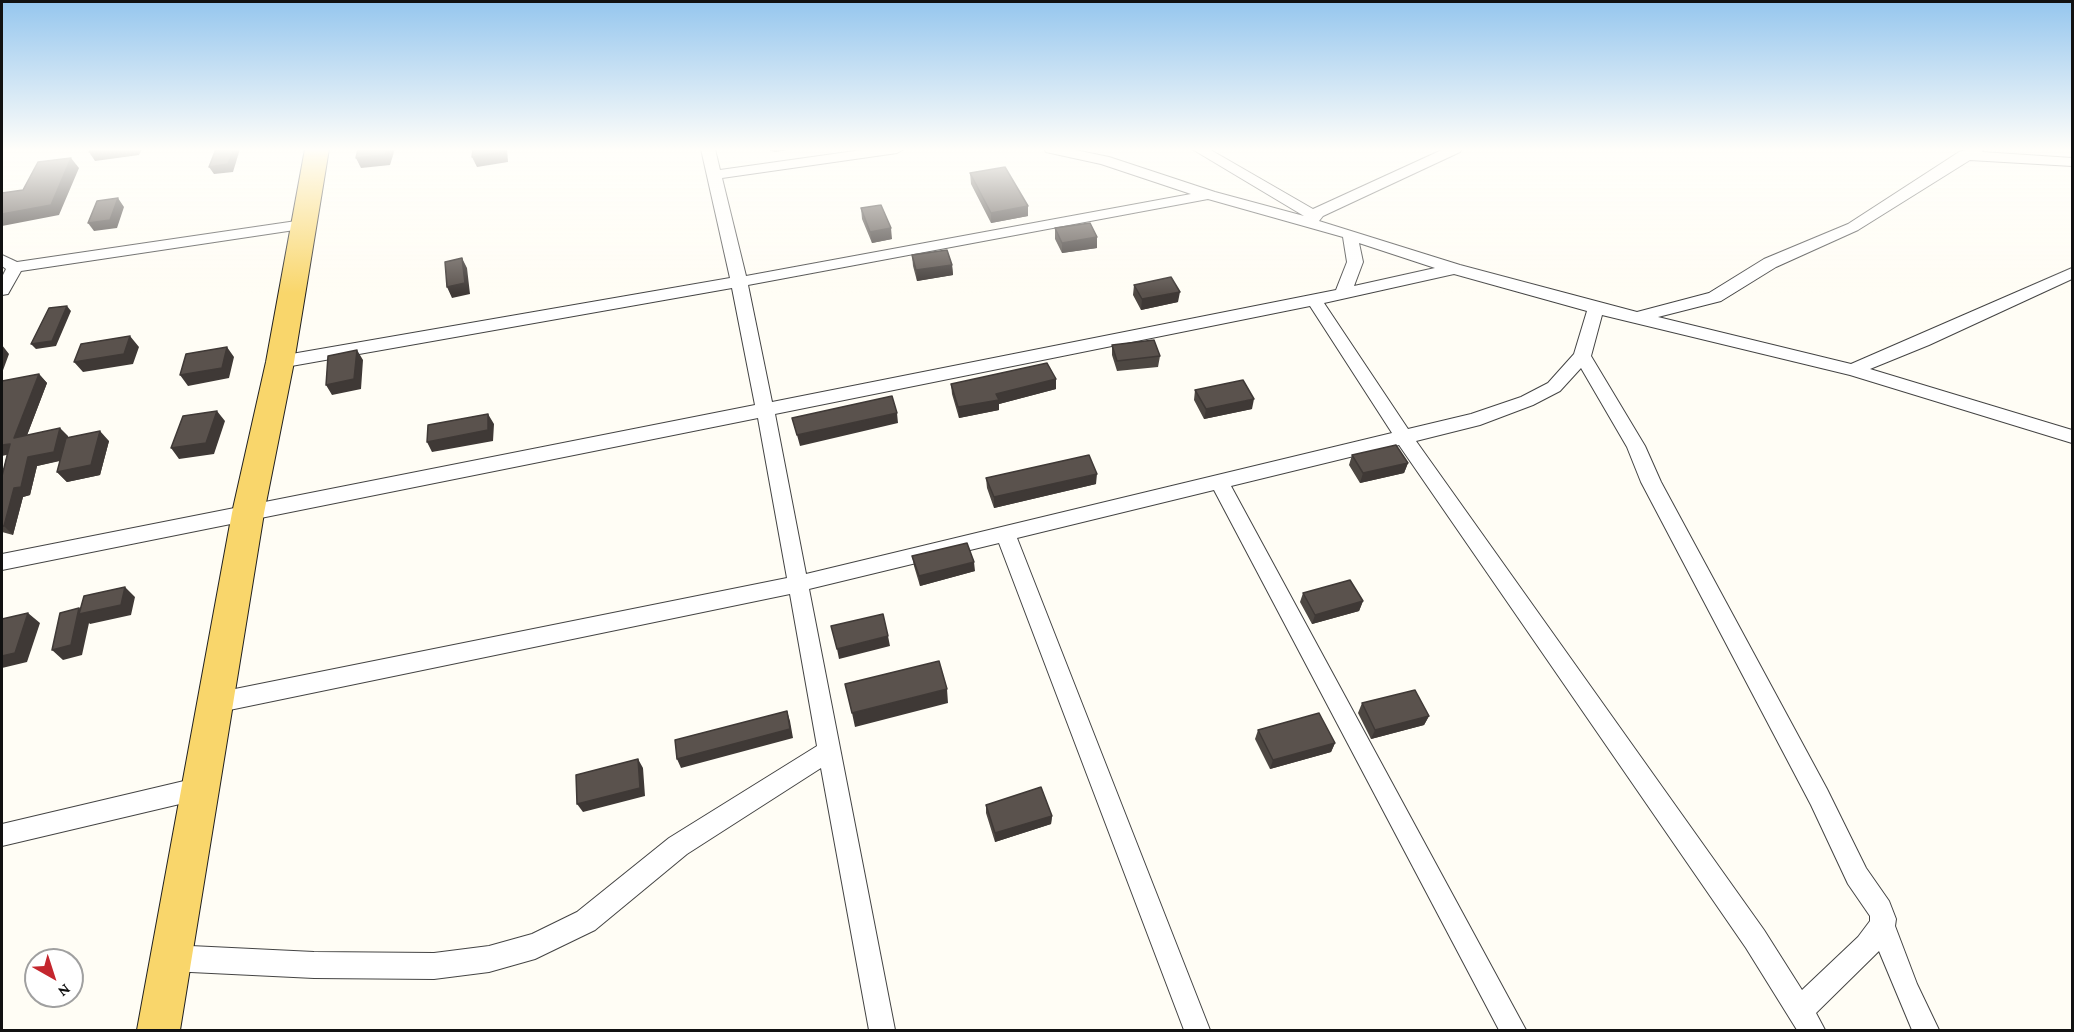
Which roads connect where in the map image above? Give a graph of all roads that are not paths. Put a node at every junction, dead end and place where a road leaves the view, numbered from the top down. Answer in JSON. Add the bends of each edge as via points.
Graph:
{"nodes":[{"id":1,"x":308,"y":197,"type":"edge"},
{"id":2,"x":719,"y":197,"type":"edge"},
{"id":3,"x":1198,"y":197,"type":"edge"},
{"id":4,"x":1218,"y":197,"type":"edge"},
{"id":5,"x":1281,"y":197,"type":"edge"},
{"id":6,"x":1351,"y":197,"type":"edge"},
{"id":7,"x":1900,"y":197,"type":"edge"},
{"id":8,"x":1312,"y":215,"type":"junction"},
{"id":9,"x":303,"y":225,"type":"junction"},
{"id":10,"x":1344,"y":232,"type":"junction"},
{"id":11,"x":8,"y":264,"type":"edge"},
{"id":12,"x":1454,"y":268,"type":"junction"},
{"id":13,"x":2073,"y":273,"type":"edge"},
{"id":14,"x":739,"y":282,"type":"junction"},
{"id":15,"x":2,"y":290,"type":"edge"},
{"id":16,"x":1343,"y":294,"type":"junction"},
{"id":17,"x":1314,"y":300,"type":"junction"},
{"id":18,"x":1596,"y":308,"type":"junction"},
{"id":19,"x":1634,"y":317,"type":"junction"},
{"id":20,"x":1582,"y":356,"type":"junction"},
{"id":21,"x":280,"y":363,"type":"junction"},
{"id":22,"x":1852,"y":370,"type":"junction"},
{"id":23,"x":765,"y":410,"type":"junction"},
{"id":24,"x":1403,"y":436,"type":"junction"},
{"id":25,"x":2073,"y":437,"type":"edge"},
{"id":26,"x":1219,"y":481,"type":"junction"},
{"id":27,"x":248,"y":513,"type":"junction"},
{"id":28,"x":1005,"y":533,"type":"junction"},
{"id":29,"x":2,"y":562,"type":"edge"},
{"id":30,"x":797,"y":584,"type":"junction"},
{"id":31,"x":215,"y":703,"type":"junction"},
{"id":32,"x":828,"y":751,"type":"junction"},
{"id":33,"x":201,"y":788,"type":"junction"},
{"id":34,"x":2,"y":835,"type":"edge"},
{"id":35,"x":1882,"y":926,"type":"junction"},
{"id":36,"x":171,"y":958,"type":"junction"},
{"id":37,"x":1799,"y":1011,"type":"junction"},
{"id":38,"x":158,"y":1030,"type":"edge"},
{"id":39,"x":882,"y":1030,"type":"edge"},
{"id":40,"x":1197,"y":1030,"type":"edge"},
{"id":41,"x":1513,"y":1030,"type":"edge"},
{"id":42,"x":1812,"y":1030,"type":"edge"},
{"id":43,"x":1926,"y":1030,"type":"edge"}],
"edges":[{"from":1,"to":9,"type":"main road"},
{"from":2,"to":14,"type":"street"},
{"from":3,"to":14,"type":"street"},
{"from":4,"to":10,"type":"street"},
{"from":5,"to":8,"type":"street"},
{"from":6,"to":8,"type":"street"},
{"from":7,"to":19,"type":"street","via":[[1853,227],[1770,263],[1715,297]]},
{"from":8,"to":10,"type":"street"},
{"from":9,"to":11,"type":"street"},
{"from":9,"to":21,"type":"main road"},
{"from":10,"to":12,"type":"street"},
{"from":10,"to":16,"type":"street","via":[[1355,262]]},
{"from":11,"to":15,"type":"street"},
{"from":12,"to":16,"type":"street"},
{"from":12,"to":18,"type":"street"},
{"from":13,"to":22,"type":"street"},
{"from":14,"to":21,"type":"street"},
{"from":14,"to":23,"type":"street"},
{"from":16,"to":17,"type":"street"},
{"from":17,"to":23,"type":"street"},
{"from":17,"to":24,"type":"street"},
{"from":18,"to":19,"type":"street"},
{"from":18,"to":20,"type":"street"},
{"from":19,"to":22,"type":"street"},
{"from":20,"to":24,"type":"street","via":[[1554,387],[1527,401],[1474,420]]},
{"from":20,"to":35,"type":"street","via":[[1636,446],[1651,483],[1819,797],[1857,876],[1880,910]]},
{"from":21,"to":27,"type":"main road"},
{"from":22,"to":25,"type":"street"},
{"from":23,"to":27,"type":"street"},
{"from":23,"to":30,"type":"street"},
{"from":24,"to":26,"type":"street"},
{"from":24,"to":37,"type":"street","via":[[1755,939]]},
{"from":26,"to":28,"type":"street"},
{"from":26,"to":41,"type":"street"},
{"from":27,"to":29,"type":"street"},
{"from":27,"to":31,"type":"main road"},
{"from":28,"to":30,"type":"street"},
{"from":28,"to":40,"type":"street"},
{"from":30,"to":31,"type":"street"},
{"from":30,"to":32,"type":"street"},
{"from":31,"to":33,"type":"main road"},
{"from":32,"to":36,"type":"street","via":[[678,846],[586,921],[535,946],[489,959],[434,966]]},
{"from":32,"to":39,"type":"street"},
{"from":33,"to":34,"type":"street"},
{"from":33,"to":36,"type":"main road"},
{"from":35,"to":37,"type":"street","via":[[1867,946]]},
{"from":35,"to":43,"type":"street"},
{"from":36,"to":38,"type":"main road"},
{"from":37,"to":42,"type":"street"}]}
